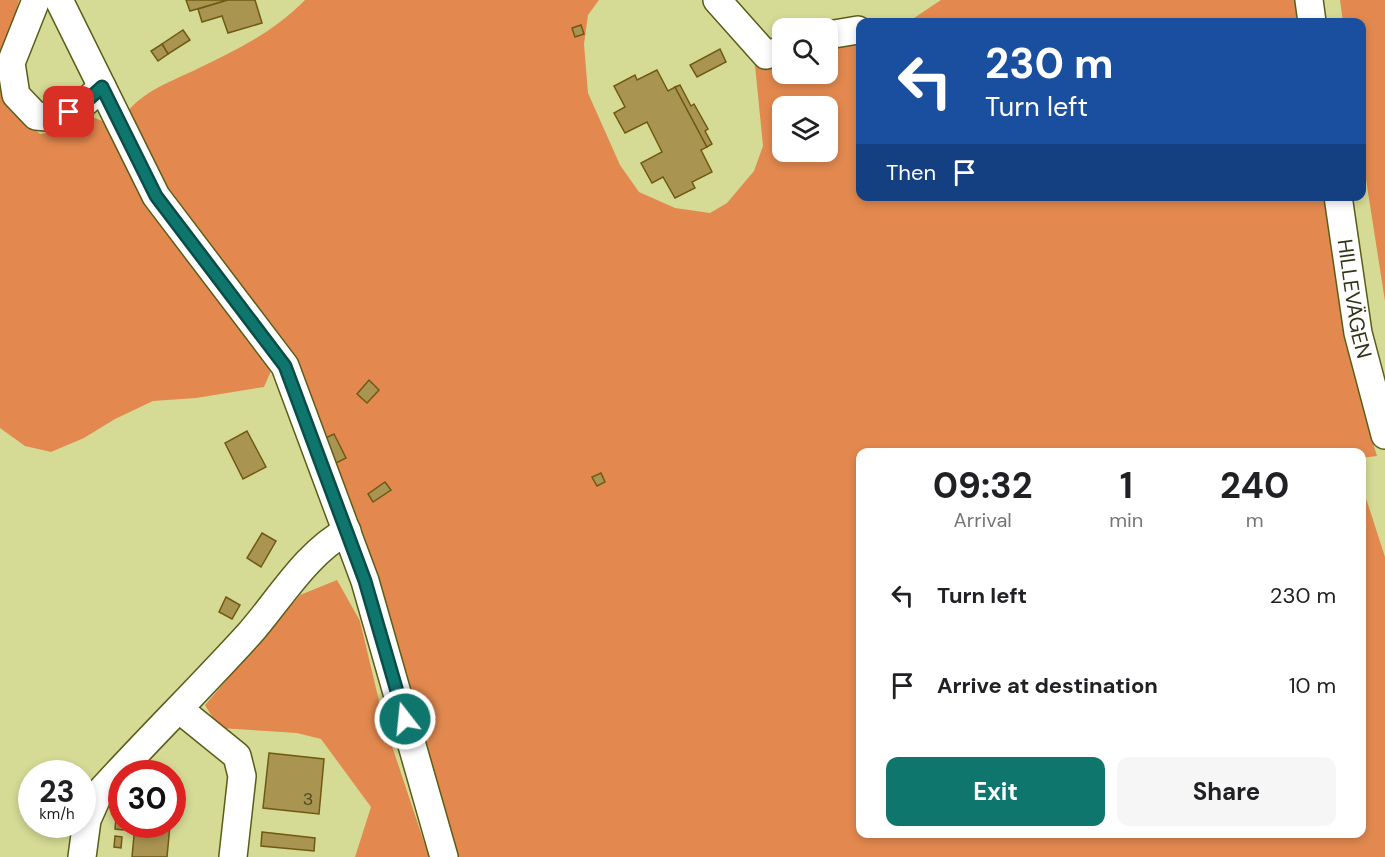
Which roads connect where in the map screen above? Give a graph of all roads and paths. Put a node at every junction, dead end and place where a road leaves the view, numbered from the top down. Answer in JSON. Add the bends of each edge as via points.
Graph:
{"nodes":[{"id":1,"x":36,"y":0,"type":"edge"},
{"id":2,"x":59,"y":0,"type":"edge"},
{"id":3,"x":717,"y":0,"type":"edge"},
{"id":4,"x":1309,"y":0,"type":"edge"},
{"id":5,"x":1311,"y":18,"type":"edge"},
{"id":6,"x":856,"y":30,"type":"edge"},
{"id":7,"x":838,"y":33,"type":"edge"},
{"id":8,"x":772,"y":53,"type":"edge"},
{"id":9,"x":102,"y":87,"type":"junction"},
{"id":10,"x":1339,"y":201,"type":"edge"},
{"id":11,"x":1385,"y":435,"type":"edge"},
{"id":12,"x":347,"y":531,"type":"junction"},
{"id":13,"x":179,"y":709,"type":"junction"},
{"id":14,"x":82,"y":857,"type":"edge"},
{"id":15,"x":232,"y":857,"type":"edge"},
{"id":16,"x":444,"y":857,"type":"edge"}],
"edges":[{"from":1,"to":9,"type":"street","via":[[11,63],[16,95],[36,116],[58,118],[81,106]]},
{"from":2,"to":9,"type":"street"},
{"from":3,"to":8,"type":"street","via":[[766,55]]},
{"from":4,"to":5,"type":"street"},
{"from":6,"to":7,"type":"street"},
{"from":9,"to":12,"type":"street","via":[[156,196],[285,366]]},
{"from":10,"to":11,"type":"street","name":"HILLEVÄGEN","via":[[1358,333]]},
{"from":12,"to":13,"type":"street","via":[[331,539]]},
{"from":12,"to":16,"type":"street"},
{"from":13,"to":14,"type":"street","via":[[99,793],[87,820]]},
{"from":13,"to":15,"type":"street","via":[[237,756],[242,767]]}]}
